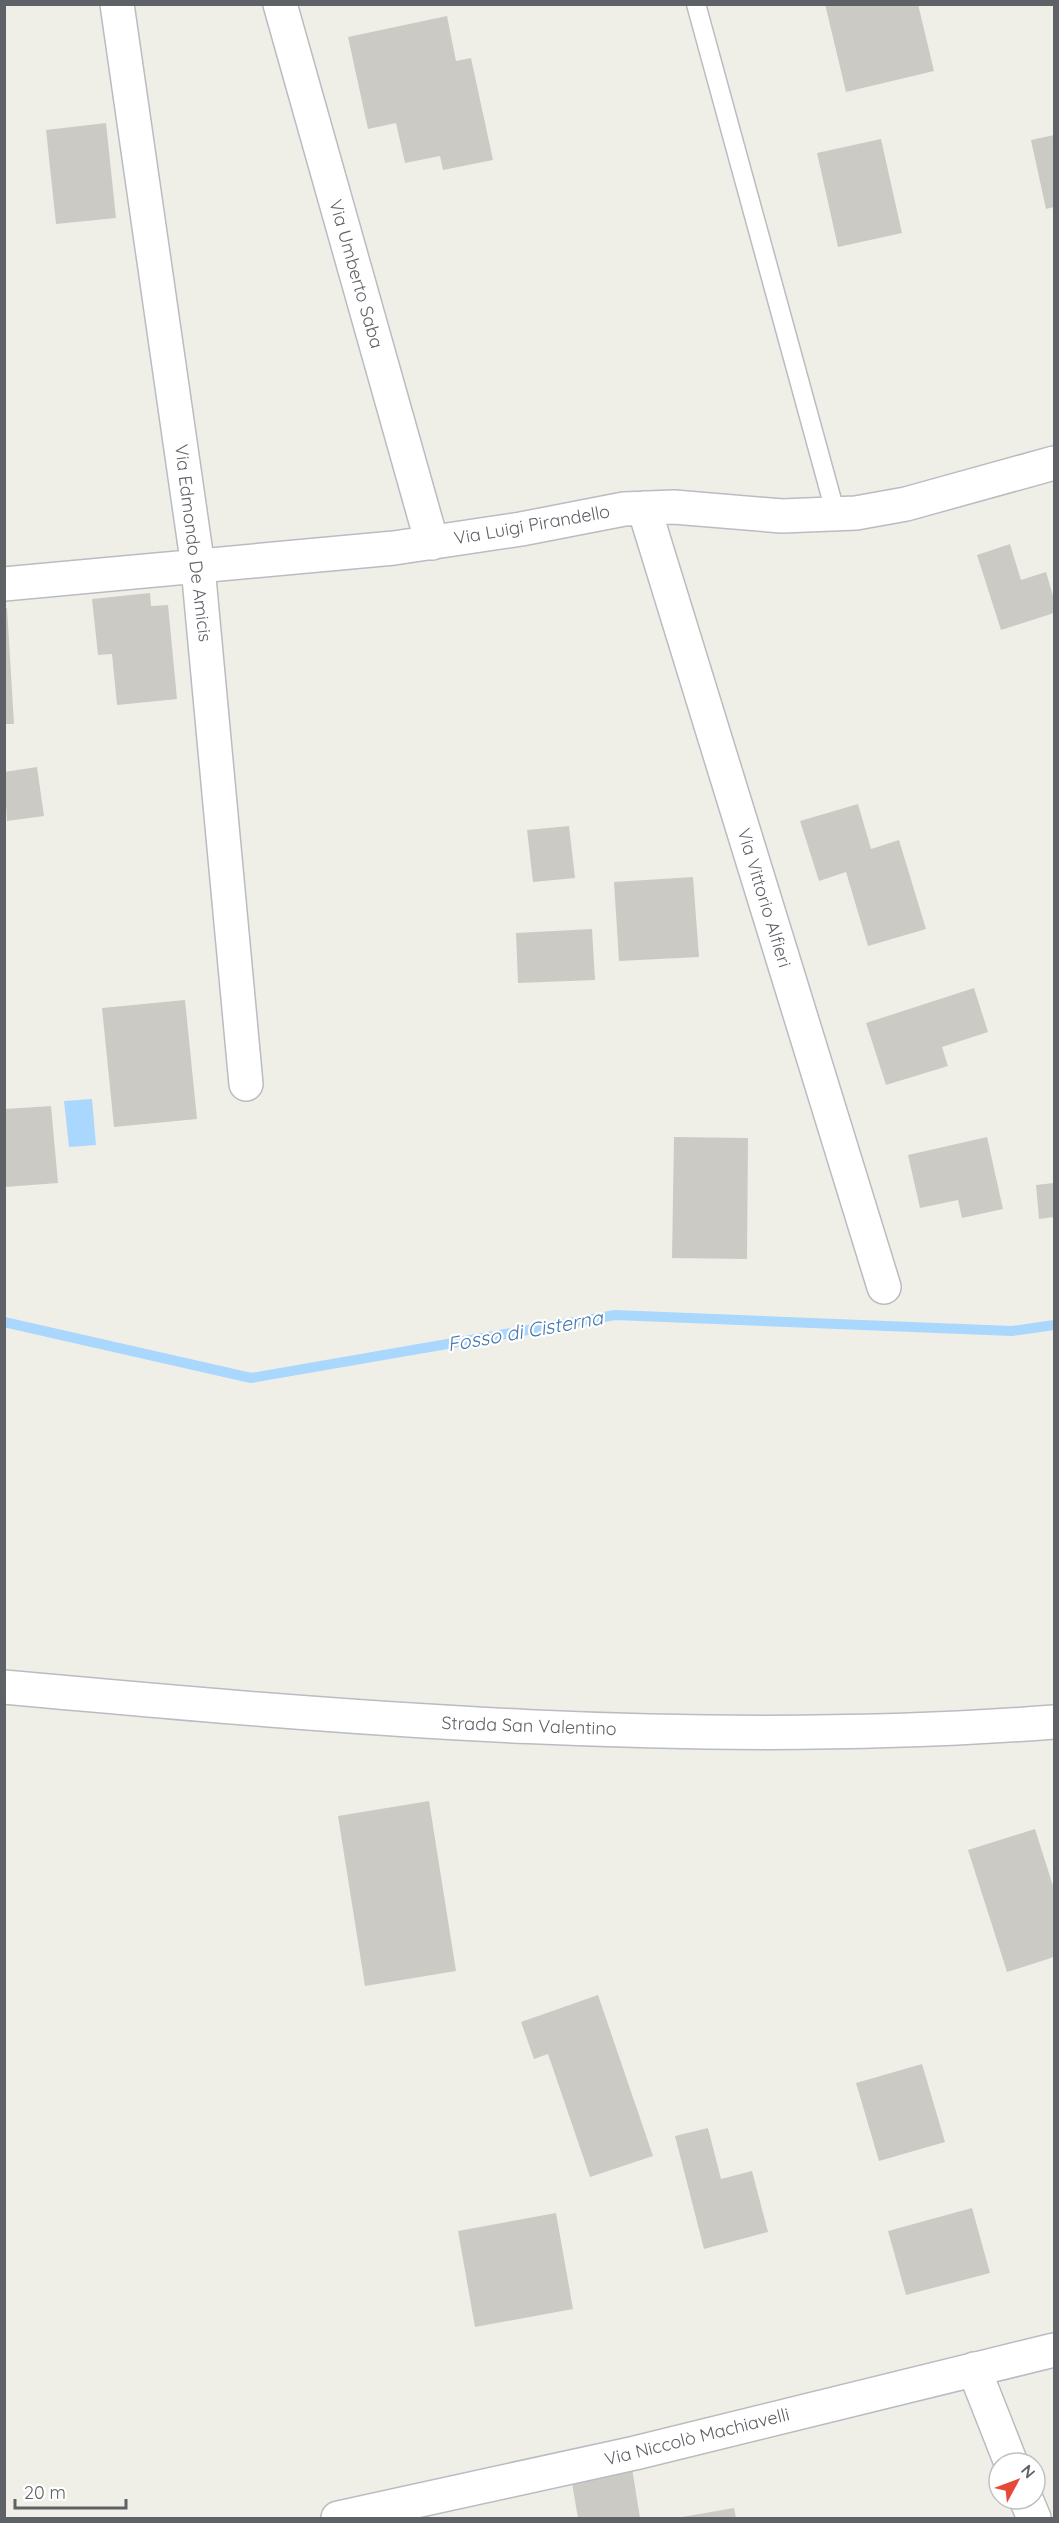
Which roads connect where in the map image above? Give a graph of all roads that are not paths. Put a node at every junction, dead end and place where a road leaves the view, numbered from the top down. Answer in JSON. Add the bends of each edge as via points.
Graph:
{"nodes":[{"id":1,"x":117,"y":4,"type":"edge"},
{"id":2,"x":280,"y":4,"type":"edge"},
{"id":3,"x":696,"y":4,"type":"edge"},
{"id":4,"x":1054,"y":463,"type":"edge"},
{"id":5,"x":644,"y":508,"type":"junction"},
{"id":6,"x":836,"y":515,"type":"junction"},
{"id":7,"x":432,"y":543,"type":"junction"},
{"id":8,"x":198,"y":567,"type":"junction"},
{"id":9,"x":4,"y":584,"type":"edge"},
{"id":10,"x":246,"y":1084,"type":"dead end"},
{"id":11,"x":884,"y":1287,"type":"dead end"},
{"id":12,"x":4,"y":1687,"type":"edge"},
{"id":13,"x":1054,"y":1722,"type":"edge"},
{"id":14,"x":1054,"y":2350,"type":"edge"},
{"id":15,"x":974,"y":2369,"type":"junction"},
{"id":16,"x":1006,"y":2451,"type":"edge"},
{"id":17,"x":338,"y":2518,"type":"edge"}],
"edges":[{"from":1,"to":8,"type":"street","name":"Via Edmondo De Amicis"},
{"from":2,"to":7,"type":"street","name":"Via Umberto Saba"},
{"from":3,"to":6,"type":"lane"},
{"from":4,"to":6,"type":"street","name":"Via Luigi Pirandello","via":[[906,504]]},
{"from":5,"to":6,"type":"street","name":"Via Luigi Pirandello"},
{"from":5,"to":7,"type":"street","name":"Via Luigi Pirandello","via":[[606,511]]},
{"from":5,"to":11,"type":"street","name":"Via Vittorio Alfieri"},
{"from":7,"to":8,"type":"street","name":"Via Luigi Pirandello"},
{"from":8,"to":9,"type":"street","name":"Via Luigi Pirandello"},
{"from":8,"to":10,"type":"street","name":"Via Edmondo De Amicis"},
{"from":12,"to":13,"type":"street","name":"Strada San Valentino","via":[[298,1714],[556,1728],[812,1734]]},
{"from":14,"to":15,"type":"street","name":"Via Niccolò Machiavelli"},
{"from":15,"to":16,"type":"street"},
{"from":15,"to":17,"type":"street","name":"Via Niccolò Machiavelli","via":[[635,2453]]}]}
